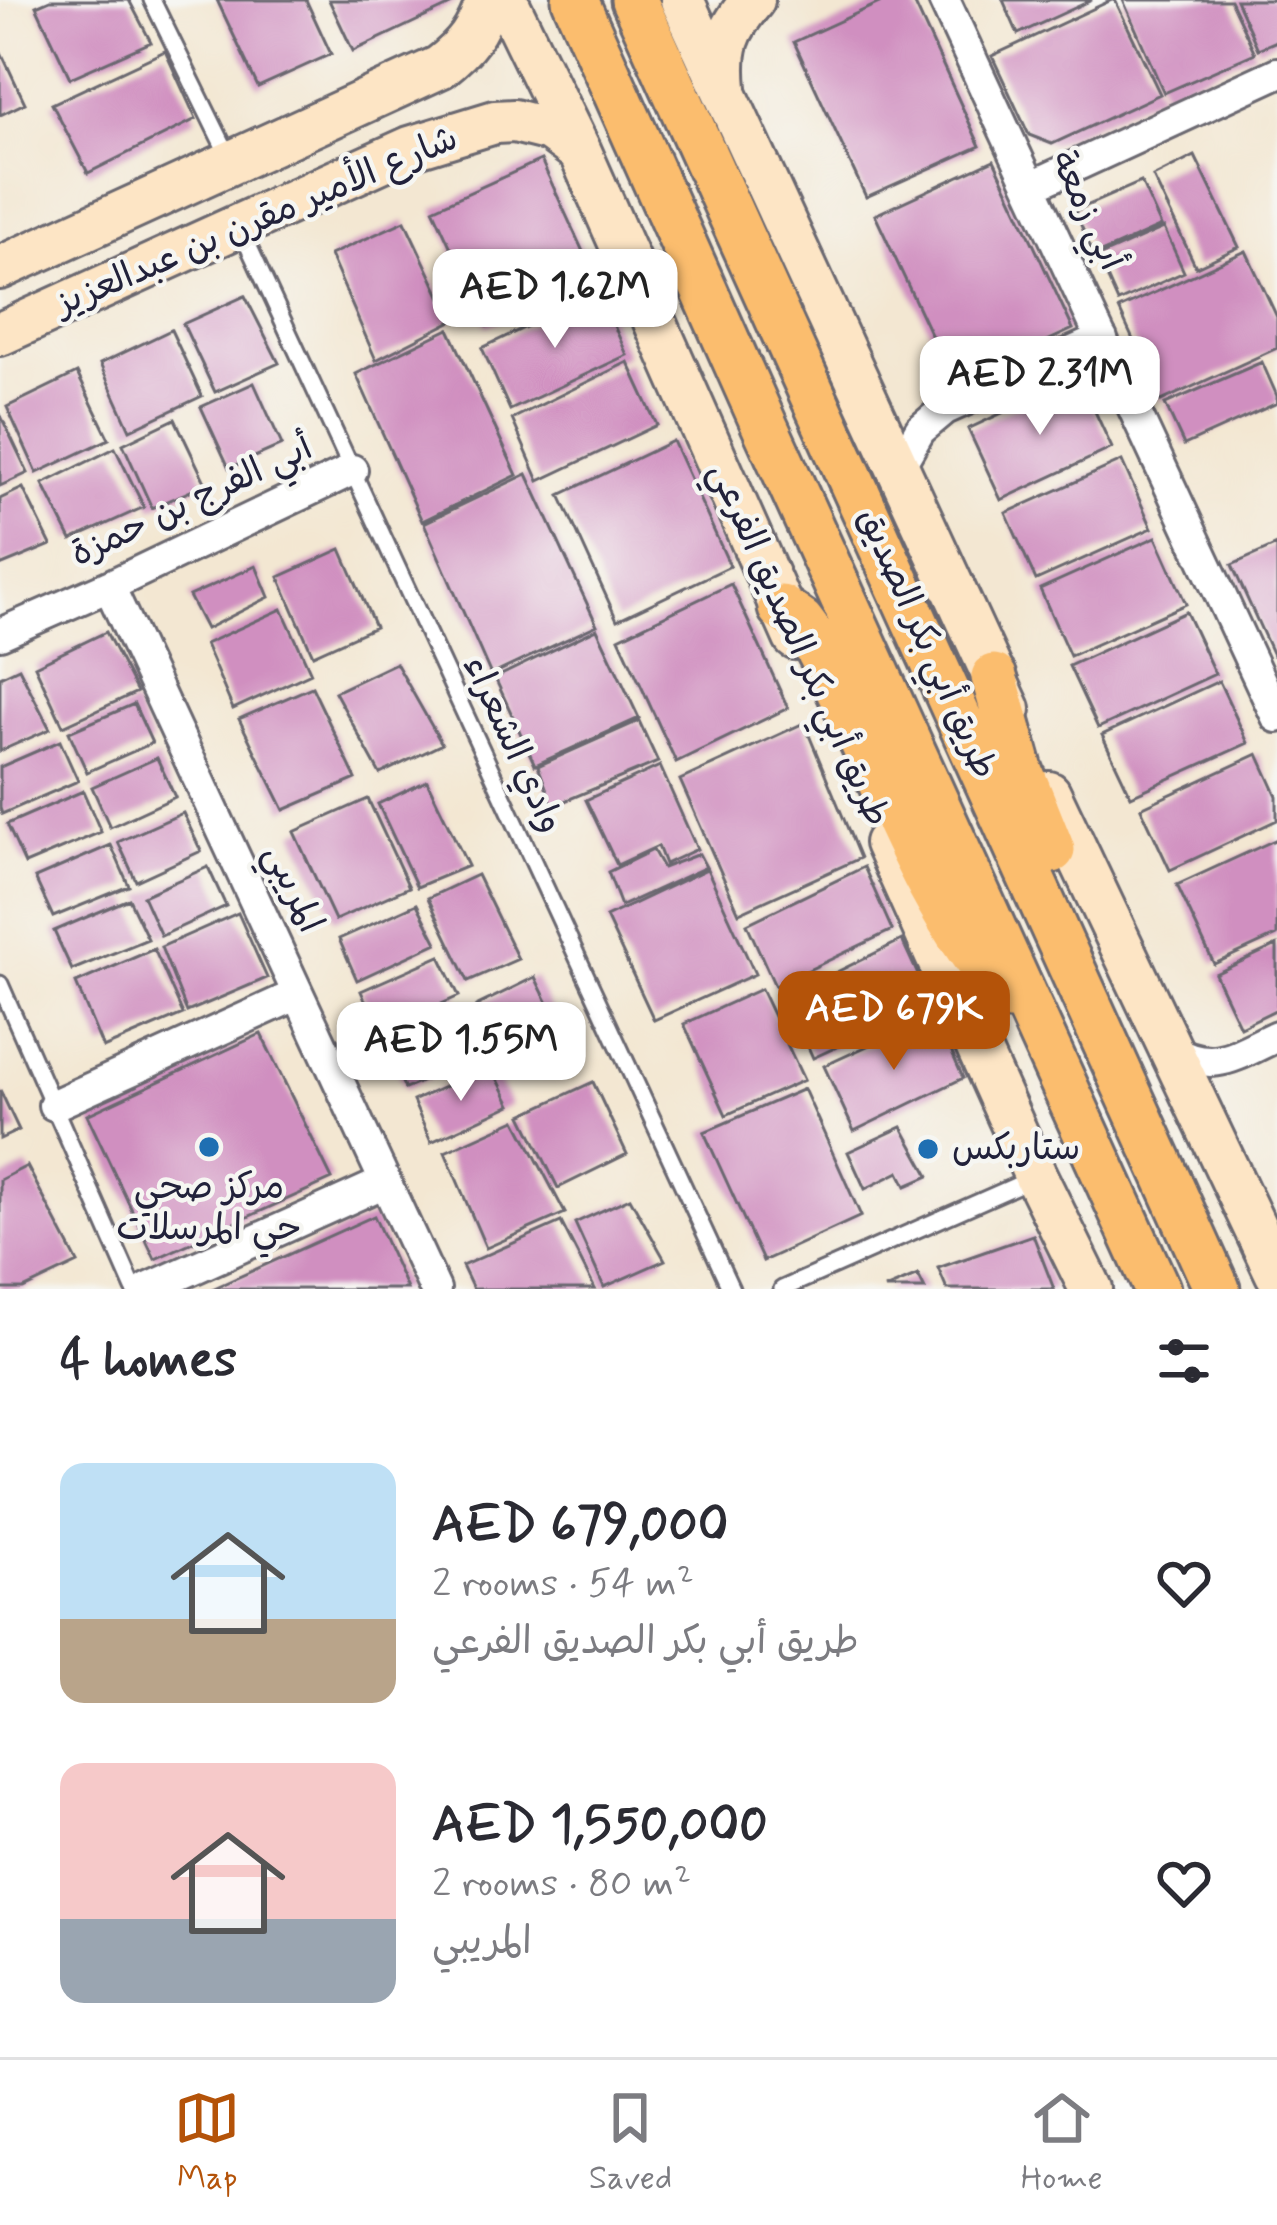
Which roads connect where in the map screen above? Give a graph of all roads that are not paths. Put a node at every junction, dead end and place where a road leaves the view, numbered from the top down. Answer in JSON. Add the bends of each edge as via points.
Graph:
{"nodes":[{"id":1,"x":152,"y":0,"type":"edge"},
{"id":2,"x":488,"y":0,"type":"edge"},
{"id":3,"x":506,"y":0,"type":"edge"},
{"id":4,"x":575,"y":0,"type":"edge"},
{"id":5,"x":634,"y":0,"type":"edge"},
{"id":6,"x":682,"y":0,"type":"edge"},
{"id":7,"x":753,"y":0,"type":"edge"},
{"id":8,"x":944,"y":0,"type":"edge"},
{"id":9,"x":1277,"y":73,"type":"edge"},
{"id":10,"x":392,"y":88,"type":"junction"},
{"id":11,"x":726,"y":95,"type":"junction"},
{"id":12,"x":410,"y":148,"type":"junction"},
{"id":13,"x":580,"y":152,"type":"junction"},
{"id":14,"x":231,"y":162,"type":"junction"},
{"id":15,"x":1032,"y":186,"type":"junction"},
{"id":16,"x":239,"y":225,"type":"junction"},
{"id":17,"x":0,"y":268,"type":"edge"},
{"id":18,"x":0,"y":334,"type":"edge"},
{"id":19,"x":1102,"y":339,"type":"junction"},
{"id":20,"x":352,"y":470,"type":"junction"},
{"id":21,"x":897,"y":470,"type":"junction"},
{"id":22,"x":109,"y":586,"type":"junction"},
{"id":23,"x":781,"y":608,"type":"junction"},
{"id":24,"x":0,"y":634,"type":"edge"},
{"id":25,"x":994,"y":677,"type":"junction"},
{"id":26,"x":1277,"y":717,"type":"edge"},
{"id":27,"x":0,"y":984,"type":"edge"},
{"id":28,"x":298,"y":994,"type":"junction"},
{"id":29,"x":1038,"y":1028,"type":"junction"},
{"id":30,"x":1277,"y":1036,"type":"edge"},
{"id":31,"x":1170,"y":1049,"type":"junction"},
{"id":32,"x":1220,"y":1062,"type":"junction"},
{"id":33,"x":53,"y":1105,"type":"junction"},
{"id":34,"x":1201,"y":1115,"type":"junction"},
{"id":35,"x":1036,"y":1177,"type":"junction"},
{"id":36,"x":385,"y":1182,"type":"junction"},
{"id":37,"x":1169,"y":1182,"type":"junction"},
{"id":38,"x":1277,"y":1274,"type":"edge"},
{"id":39,"x":134,"y":1289,"type":"edge"},
{"id":40,"x":148,"y":1289,"type":"edge"},
{"id":41,"x":435,"y":1289,"type":"edge"},
{"id":42,"x":730,"y":1289,"type":"edge"},
{"id":43,"x":782,"y":1289,"type":"edge"},
{"id":44,"x":1091,"y":1289,"type":"edge"},
{"id":45,"x":1157,"y":1289,"type":"edge"},
{"id":46,"x":1216,"y":1289,"type":"edge"}],
"edges":[{"from":1,"to":14,"type":"lane"},
{"from":2,"to":10,"type":"street","name":"شارع الأمير مقرن بن عبدالعزيز","via":[[461,50]]},
{"from":3,"to":13,"type":"street","name":"طريق أبي بكر الصديق الفرعي"},
{"from":4,"to":29,"type":"main road","name":"طريق أبي بكر الصديق"},
{"from":5,"to":37,"type":"main road","name":"طريق أبي بكر الصديق"},
{"from":6,"to":11,"type":"street"},
{"from":7,"to":11,"type":"street","via":[[733,23],[722,59]]},
{"from":8,"to":15,"type":"street","name":"أبي زمعة"},
{"from":9,"to":15,"type":"street"},
{"from":10,"to":12,"type":"street","via":[[413,93],[426,110],[425,131]]},
{"from":10,"to":14,"type":"street","name":"شارع الأمير مقرن بن عبدالعزيز"},
{"from":11,"to":21,"type":"street"},
{"from":12,"to":13,"type":"street","name":"شارع الأمير مقرن بن عبدالعزيز","via":[[514,121],[550,130]]},
{"from":12,"to":16,"type":"street","name":"شارع الأمير مقرن بن عبدالعزيز"},
{"from":13,"to":23,"type":"street","name":"طريق أبي بكر الصديق الفرعي"},
{"from":14,"to":17,"type":"street","name":"شارع الأمير مقرن بن عبدالعزيز"},
{"from":15,"to":19,"type":"street","name":"أبي زمعة"},
{"from":16,"to":18,"type":"street","name":"شارع الأمير مقرن بن عبدالعزيز"},
{"from":16,"to":20,"type":"lane","name":"وادي الشعراء"},
{"from":19,"to":21,"type":"street","via":[[945,409],[920,430]]},
{"from":19,"to":26,"type":"street","name":"أبي زمعة"},
{"from":20,"to":22,"type":"street","name":"أبي الفرج بن حمزة"},
{"from":20,"to":42,"type":"lane","name":"وادي الشعراء"},
{"from":21,"to":25,"type":"street"},
{"from":22,"to":24,"type":"street","name":"أبي الفرج بن حمزة"},
{"from":22,"to":28,"type":"street","name":"المريبي"},
{"from":23,"to":29,"type":"main road","via":[[818,647],[960,940]]},
{"from":23,"to":35,"type":"street","name":"طريق أبي بكر الصديق الفرعي"},
{"from":25,"to":31,"type":"street"},
{"from":25,"to":37,"type":"main road","via":[[1031,800],[1169,1126]]},
{"from":27,"to":33,"type":"lane"},
{"from":28,"to":33,"type":"street"},
{"from":28,"to":36,"type":"street","name":"المريبي"},
{"from":29,"to":45,"type":"main road","name":"طريق أبي بكر الصديق"},
{"from":30,"to":32,"type":"street"},
{"from":31,"to":32,"type":"street"},
{"from":31,"to":34,"type":"street"},
{"from":32,"to":34,"type":"street","via":[[1204,1088]]},
{"from":33,"to":39,"type":"lane"},
{"from":34,"to":38,"type":"street"},
{"from":35,"to":43,"type":"lane"},
{"from":35,"to":44,"type":"street","name":"طريق أبي بكر الصديق الفرعي"},
{"from":36,"to":40,"type":"street"},
{"from":36,"to":41,"type":"street","name":"المريبي"},
{"from":37,"to":46,"type":"main road","name":"طريق أبي بكر الصديق"}]}
